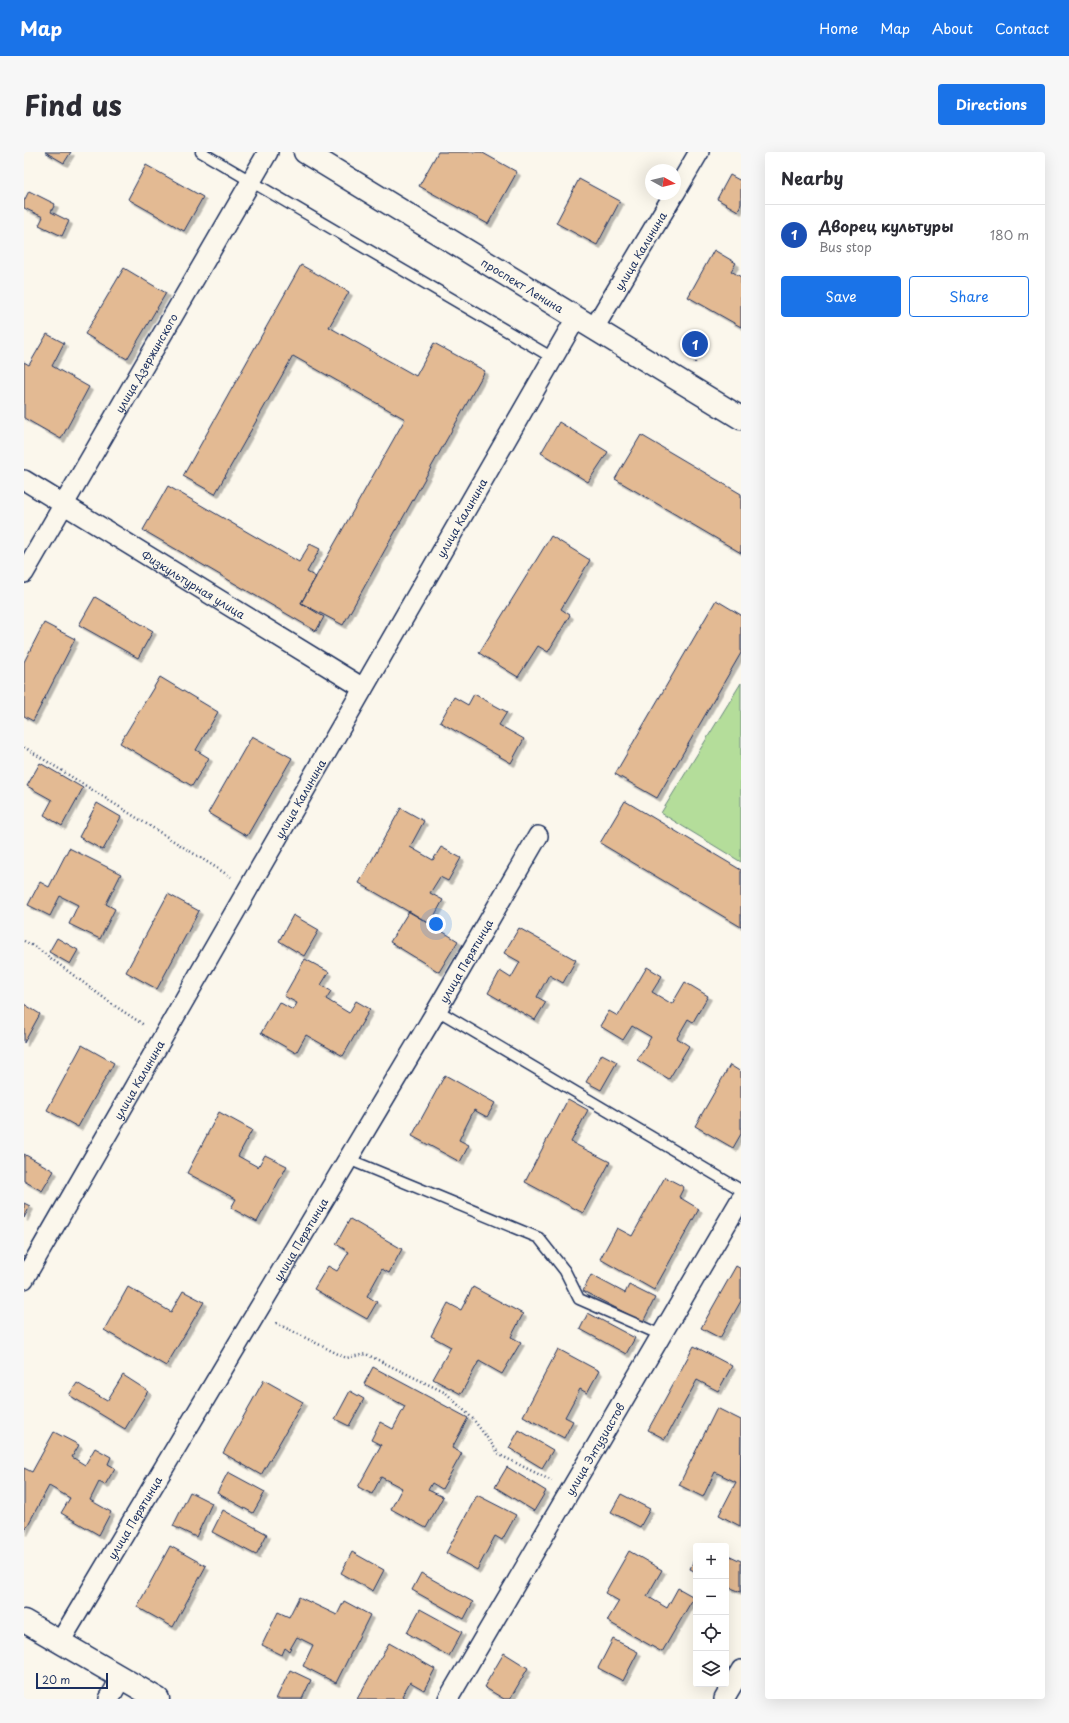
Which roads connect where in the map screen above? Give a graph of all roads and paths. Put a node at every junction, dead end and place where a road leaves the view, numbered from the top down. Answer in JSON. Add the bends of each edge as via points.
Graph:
{"nodes":[{"id":1,"x":201,"y":152,"type":"edge"},
{"id":2,"x":268,"y":152,"type":"edge"},
{"id":3,"x":305,"y":152,"type":"edge"},
{"id":4,"x":699,"y":152,"type":"edge"},
{"id":5,"x":251,"y":181,"type":"junction"},
{"id":6,"x":681,"y":183,"type":"edge"},
{"id":7,"x":670,"y":200,"type":"edge"},
{"id":8,"x":585,"y":323,"type":"junction"},
{"id":9,"x":553,"y":358,"type":"junction"},
{"id":10,"x":741,"y":418,"type":"edge"},
{"id":11,"x":24,"y":480,"type":"edge"},
{"id":12,"x":64,"y":505,"type":"junction"},
{"id":13,"x":24,"y":573,"type":"edge"},
{"id":14,"x":363,"y":688,"type":"junction"},
{"id":15,"x":24,"y":747,"type":"edge"},
{"id":16,"x":538,"y":836,"type":"dead end"},
{"id":17,"x":249,"y":888,"type":"junction"},
{"id":18,"x":24,"y":941,"type":"edge"},
{"id":19,"x":436,"y":1010,"type":"junction"},
{"id":20,"x":163,"y":1037,"type":"junction"},
{"id":21,"x":348,"y":1159,"type":"junction"},
{"id":22,"x":741,"y":1190,"type":"edge"},
{"id":23,"x":741,"y":1200,"type":"edge"},
{"id":24,"x":24,"y":1279,"type":"edge"},
{"id":25,"x":256,"y":1313,"type":"junction"},
{"id":26,"x":661,"y":1336,"type":"junction"},
{"id":27,"x":571,"y":1490,"type":"junction"},
{"id":28,"x":24,"y":1621,"type":"edge"},
{"id":29,"x":60,"y":1642,"type":"junction"},
{"id":30,"x":741,"y":1670,"type":"edge"},
{"id":31,"x":121,"y":1678,"type":"junction"},
{"id":32,"x":109,"y":1699,"type":"edge"},
{"id":33,"x":158,"y":1699,"type":"edge"},
{"id":34,"x":448,"y":1699,"type":"edge"},
{"id":35,"x":724,"y":1699,"type":"edge"}],
"edges":[{"from":1,"to":5,"type":"lane"},
{"from":2,"to":5,"type":"street","name":"улица Дзержинского"},
{"from":3,"to":8,"type":"main road","name":"проспект Ленина"},
{"from":4,"to":6,"type":"street","name":"улица Калинина"},
{"from":5,"to":9,"type":"lane"},
{"from":5,"to":12,"type":"street","name":"улица Дзержинского"},
{"from":7,"to":8,"type":"street","name":"улица Калинина"},
{"from":8,"to":9,"type":"street","name":"улица Калинина"},
{"from":8,"to":10,"type":"main road","name":"проспект Ленина"},
{"from":9,"to":14,"type":"street","name":"улица Калинина"},
{"from":11,"to":12,"type":"street","name":"Физкультурная улица"},
{"from":12,"to":13,"type":"street","name":"улица Дзержинского"},
{"from":12,"to":14,"type":"street","name":"Физкультурная улица"},
{"from":14,"to":17,"type":"street","name":"улица Калинина"},
{"from":15,"to":17,"type":"path"},
{"from":16,"to":19,"type":"street","name":"улица Перятинца"},
{"from":17,"to":20,"type":"street","name":"улица Калинина"},
{"from":18,"to":20,"type":"path"},
{"from":19,"to":21,"type":"street","name":"улица Перятинца"},
{"from":19,"to":22,"type":"lane"},
{"from":20,"to":24,"type":"street","name":"улица Калинина"},
{"from":21,"to":25,"type":"street","name":"улица Перятинца"},
{"from":21,"to":26,"type":"lane","via":[[539,1238],[564,1271],[580,1299]]},
{"from":23,"to":26,"type":"street","name":"улица Энтузиастов"},
{"from":25,"to":27,"type":"path","via":[[346,1358],[366,1354],[446,1393],[473,1419],[500,1455]]},
{"from":25,"to":29,"type":"street","name":"улица Перятинца"},
{"from":26,"to":27,"type":"street","name":"улица Энтузиастов"},
{"from":27,"to":34,"type":"street","name":"улица Энтузиастов"},
{"from":28,"to":29,"type":"main road"},
{"from":29,"to":31,"type":"main road"},
{"from":30,"to":35,"type":"street"},
{"from":31,"to":32,"type":"street"},
{"from":31,"to":33,"type":"main road"}]}
